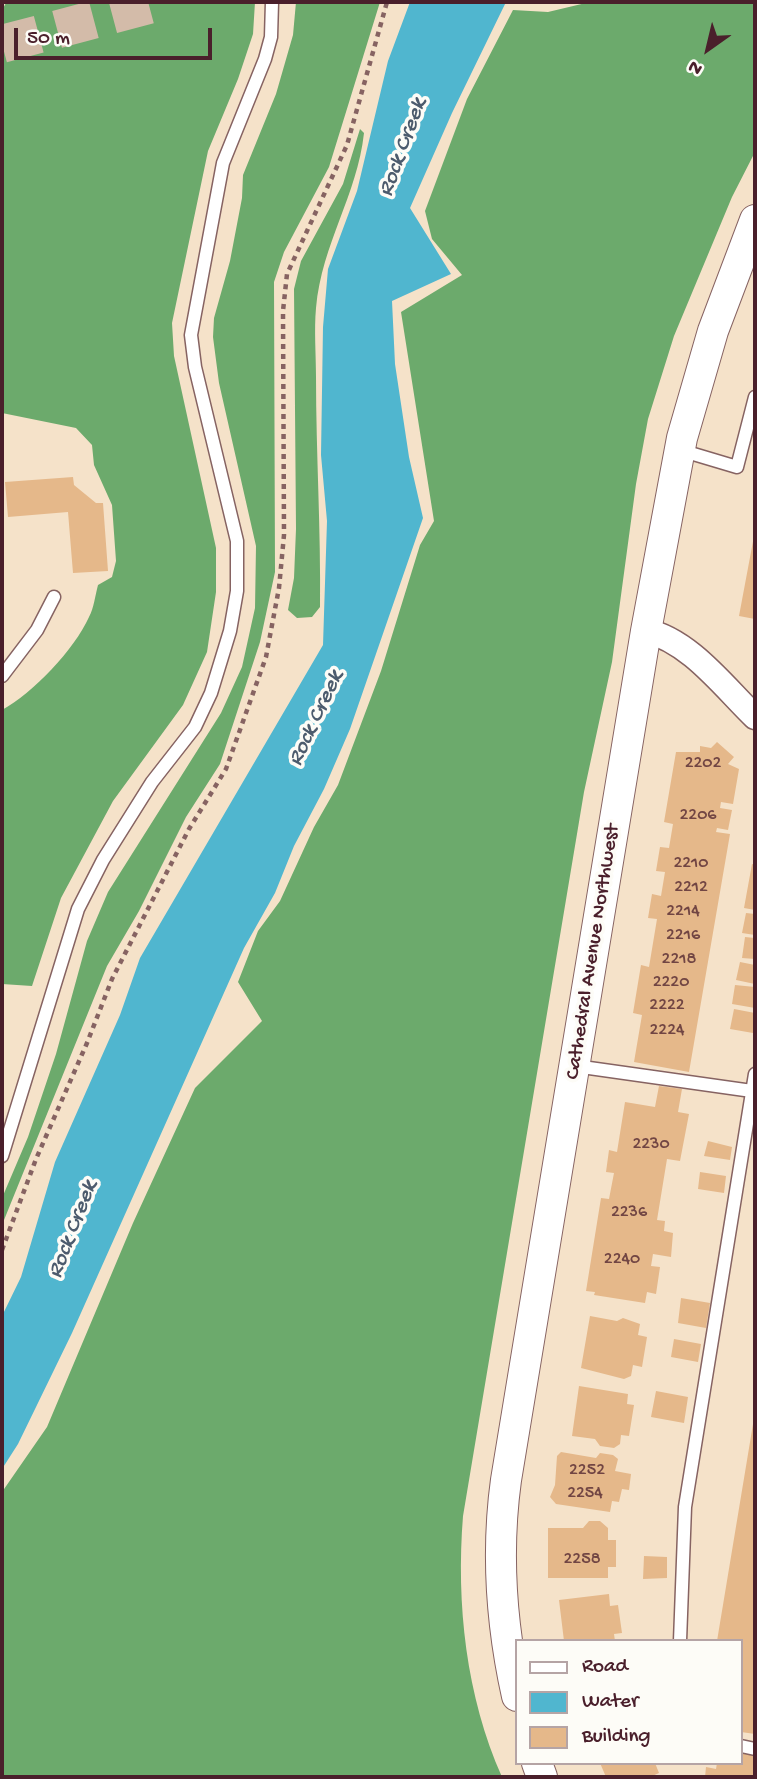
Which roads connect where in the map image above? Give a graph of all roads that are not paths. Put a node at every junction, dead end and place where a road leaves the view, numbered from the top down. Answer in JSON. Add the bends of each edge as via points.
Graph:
{"nodes":[{"id":1,"x":272,"y":2,"type":"edge"},
{"id":2,"x":755,"y":220,"type":"edge"},
{"id":3,"x":755,"y":397,"type":"edge"},
{"id":4,"x":680,"y":450,"type":"junction"},
{"id":5,"x":54,"y":597,"type":"dead end"},
{"id":6,"x":646,"y":631,"type":"junction"},
{"id":7,"x":2,"y":676,"type":"edge"},
{"id":8,"x":755,"y":717,"type":"edge"},
{"id":9,"x":575,"y":1066,"type":"junction"},
{"id":10,"x":755,"y":1073,"type":"edge"},
{"id":11,"x":752,"y":1091,"type":"junction"},
{"id":12,"x":2,"y":1156,"type":"edge"},
{"id":13,"x":680,"y":1639,"type":"edge"},
{"id":14,"x":516,"y":1689,"type":"edge"}],
"edges":[{"from":1,"to":12,"type":"lane","via":[[265,59],[223,163],[191,335],[237,541],[237,591],[230,631],[195,727],[152,782],[78,909]]},
{"from":2,"to":4,"type":"street","name":"Cathedral Avenue Northwest","via":[[713,331]]},
{"from":3,"to":4,"type":"lane","via":[[737,467]]},
{"from":4,"to":6,"type":"street","name":"Cathedral Avenue Northwest"},
{"from":5,"to":7,"type":"lane","via":[[37,630]]},
{"from":6,"to":8,"type":"street","via":[[680,646]]},
{"from":6,"to":9,"type":"street","name":"Cathedral Avenue Northwest"},
{"from":9,"to":11,"type":"lane"},
{"from":9,"to":14,"type":"street","name":"Cathedral Avenue Northwest","via":[[503,1504],[501,1589]]},
{"from":10,"to":11,"type":"lane"},
{"from":11,"to":13,"type":"lane","via":[[685,1507]]}]}
